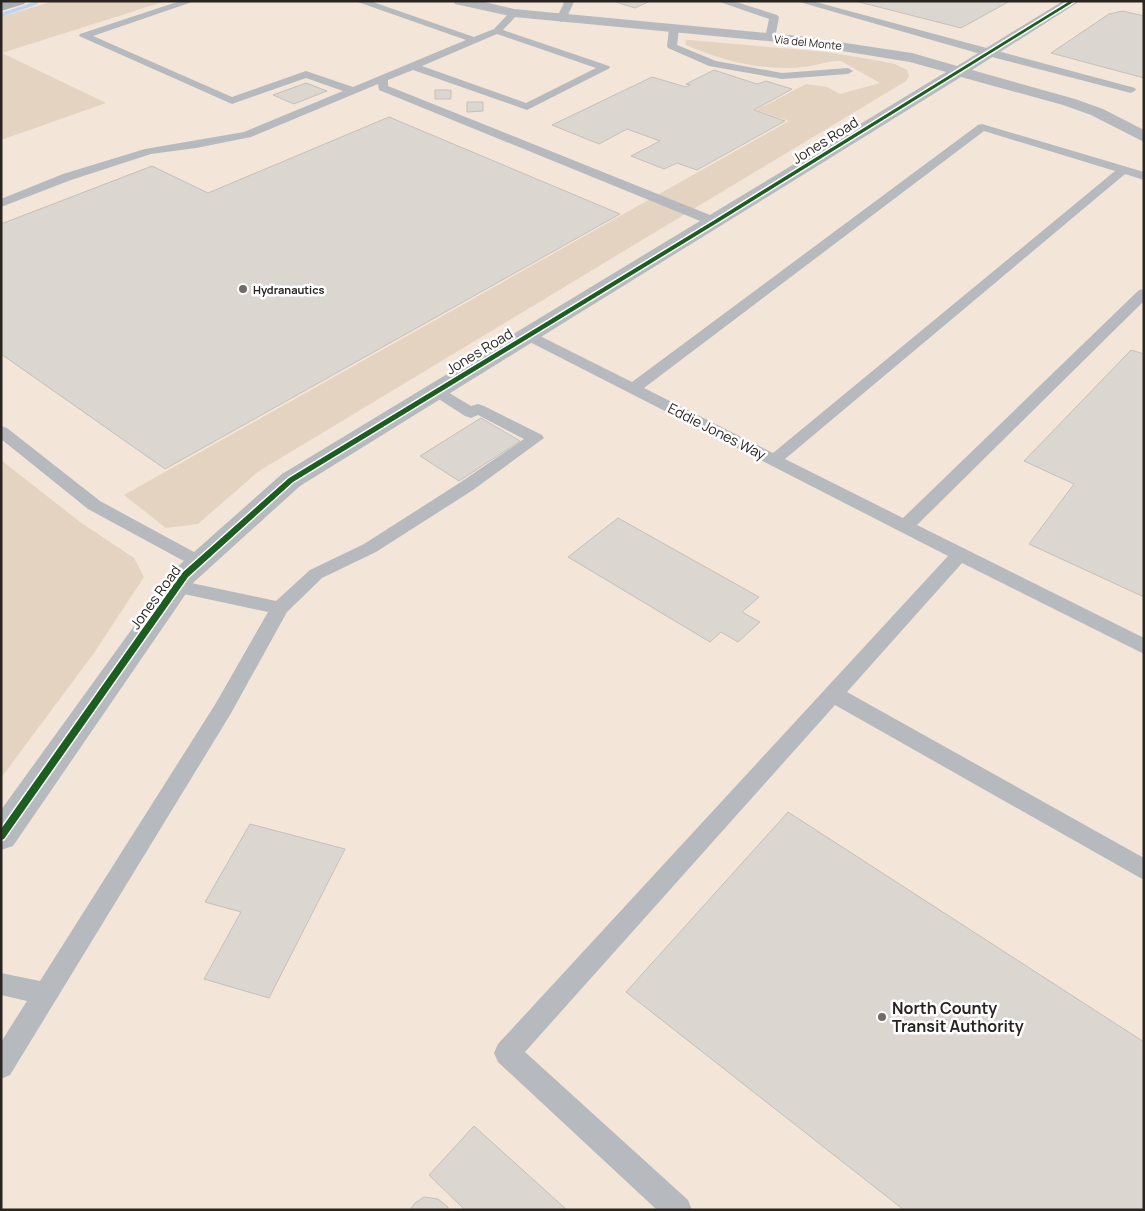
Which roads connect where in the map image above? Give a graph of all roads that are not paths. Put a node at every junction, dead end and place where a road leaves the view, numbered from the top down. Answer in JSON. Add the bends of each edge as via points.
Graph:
{"nodes":[{"id":1,"x":19,"y":1,"type":"edge"},
{"id":2,"x":190,"y":1,"type":"edge"},
{"id":3,"x":360,"y":1,"type":"edge"},
{"id":4,"x":460,"y":1,"type":"edge"},
{"id":5,"x":566,"y":1,"type":"edge"},
{"id":6,"x":722,"y":1,"type":"edge"},
{"id":7,"x":801,"y":1,"type":"edge"},
{"id":8,"x":1070,"y":2,"type":"edge"},
{"id":9,"x":1,"y":7,"type":"edge"},
{"id":10,"x":514,"y":13,"type":"junction"},
{"id":11,"x":561,"y":19,"type":"junction"},
{"id":12,"x":674,"y":29,"type":"junction"},
{"id":13,"x":497,"y":31,"type":"junction"},
{"id":14,"x":770,"y":38,"type":"junction"},
{"id":15,"x":474,"y":40,"type":"junction"},
{"id":16,"x":988,"y":53,"type":"junction"},
{"id":17,"x":412,"y":66,"type":"junction"},
{"id":18,"x":848,"y":70,"type":"dead end"},
{"id":19,"x":960,"y":71,"type":"junction"},
{"id":20,"x":383,"y":79,"type":"junction"},
{"id":21,"x":286,"y":81,"type":"joint"},
{"id":22,"x":1131,"y":90,"type":"dead end"},
{"id":23,"x":353,"y":92,"type":"junction"},
{"id":24,"x":1144,"y":137,"type":"edge"},
{"id":25,"x":1122,"y":170,"type":"junction"},
{"id":26,"x":1144,"y":176,"type":"edge"},
{"id":27,"x":1,"y":203,"type":"edge"},
{"id":28,"x":714,"y":222,"type":"junction"},
{"id":29,"x":1144,"y":293,"type":"edge"},
{"id":30,"x":529,"y":336,"type":"junction"},
{"id":31,"x":632,"y":388,"type":"junction"},
{"id":32,"x":436,"y":391,"type":"junction"},
{"id":33,"x":1,"y":431,"type":"edge"},
{"id":34,"x":774,"y":460,"type":"junction"},
{"id":35,"x":905,"y":526,"type":"junction"},
{"id":36,"x":960,"y":554,"type":"junction"},
{"id":37,"x":199,"y":562,"type":"junction"},
{"id":38,"x":177,"y":586,"type":"junction"},
{"id":39,"x":280,"y":608,"type":"junction"},
{"id":40,"x":1144,"y":647,"type":"edge"},
{"id":41,"x":833,"y":694,"type":"junction"},
{"id":42,"x":1,"y":836,"type":"edge"},
{"id":43,"x":1144,"y":870,"type":"edge"},
{"id":44,"x":1,"y":984,"type":"edge"},
{"id":45,"x":45,"y":994,"type":"junction"},
{"id":46,"x":1,"y":1066,"type":"edge"},
{"id":47,"x":678,"y":1210,"type":"edge"}],
"edges":[{"from":1,"to":9,"type":"street"},
{"from":2,"to":21,"type":"lane","via":[[84,36],[232,101]]},
{"from":3,"to":15,"type":"lane"},
{"from":4,"to":10,"type":"street","name":"Via del Monte"},
{"from":5,"to":11,"type":"lane","via":[[569,2]]},
{"from":6,"to":14,"type":"lane","via":[[774,17]]},
{"from":7,"to":16,"type":"lane"},
{"from":8,"to":16,"type":"street","name":"Jones Road"},
{"from":10,"to":11,"type":"street","name":"Via del Monte"},
{"from":10,"to":13,"type":"lane"},
{"from":11,"to":12,"type":"street","name":"Via del Monte"},
{"from":12,"to":14,"type":"street","name":"Via del Monte"},
{"from":12,"to":18,"type":"lane","via":[[672,46],[713,64],[782,76]]},
{"from":13,"to":15,"type":"lane"},
{"from":13,"to":17,"type":"lane","via":[[606,68],[527,107]]},
{"from":14,"to":19,"type":"street","name":"Via del Monte","via":[[863,48]]},
{"from":15,"to":17,"type":"lane"},
{"from":16,"to":19,"type":"street","name":"Jones Road"},
{"from":16,"to":22,"type":"lane"},
{"from":17,"to":20,"type":"lane"},
{"from":19,"to":24,"type":"street","name":"Via del Monte","via":[[1097,112]]},
{"from":19,"to":28,"type":"street","name":"Jones Road"},
{"from":20,"to":23,"type":"lane"},
{"from":20,"to":28,"type":"lane","via":[[383,88]]},
{"from":21,"to":23,"type":"lane","via":[[306,74]]},
{"from":23,"to":27,"type":"lane","via":[[247,135],[149,151],[67,177]]},
{"from":25,"to":26,"type":"lane"},
{"from":25,"to":31,"type":"lane","via":[[982,128]]},
{"from":25,"to":34,"type":"lane"},
{"from":28,"to":30,"type":"street","name":"Jones Road"},
{"from":29,"to":35,"type":"lane"},
{"from":30,"to":31,"type":"lane","name":"Eddie Jones Way"},
{"from":30,"to":32,"type":"street","name":"Jones Road"},
{"from":31,"to":34,"type":"lane","name":"Eddie Jones Way"},
{"from":32,"to":37,"type":"street","name":"Jones Road","via":[[291,480]]},
{"from":32,"to":39,"type":"lane","via":[[471,413],[478,409],[536,438],[370,548],[316,574]]},
{"from":33,"to":37,"type":"lane","via":[[94,505]]},
{"from":34,"to":35,"type":"lane","name":"Eddie Jones Way"},
{"from":35,"to":36,"type":"lane","name":"Eddie Jones Way"},
{"from":36,"to":40,"type":"lane","name":"Eddie Jones Way"},
{"from":36,"to":41,"type":"lane"},
{"from":37,"to":38,"type":"street","name":"Jones Road"},
{"from":38,"to":39,"type":"lane"},
{"from":38,"to":42,"type":"street","name":"Jones Road"},
{"from":39,"to":45,"type":"lane","via":[[223,709]]},
{"from":41,"to":43,"type":"lane"},
{"from":41,"to":47,"type":"lane","via":[[507,1053]]},
{"from":44,"to":45,"type":"lane"},
{"from":45,"to":46,"type":"lane"}]}
